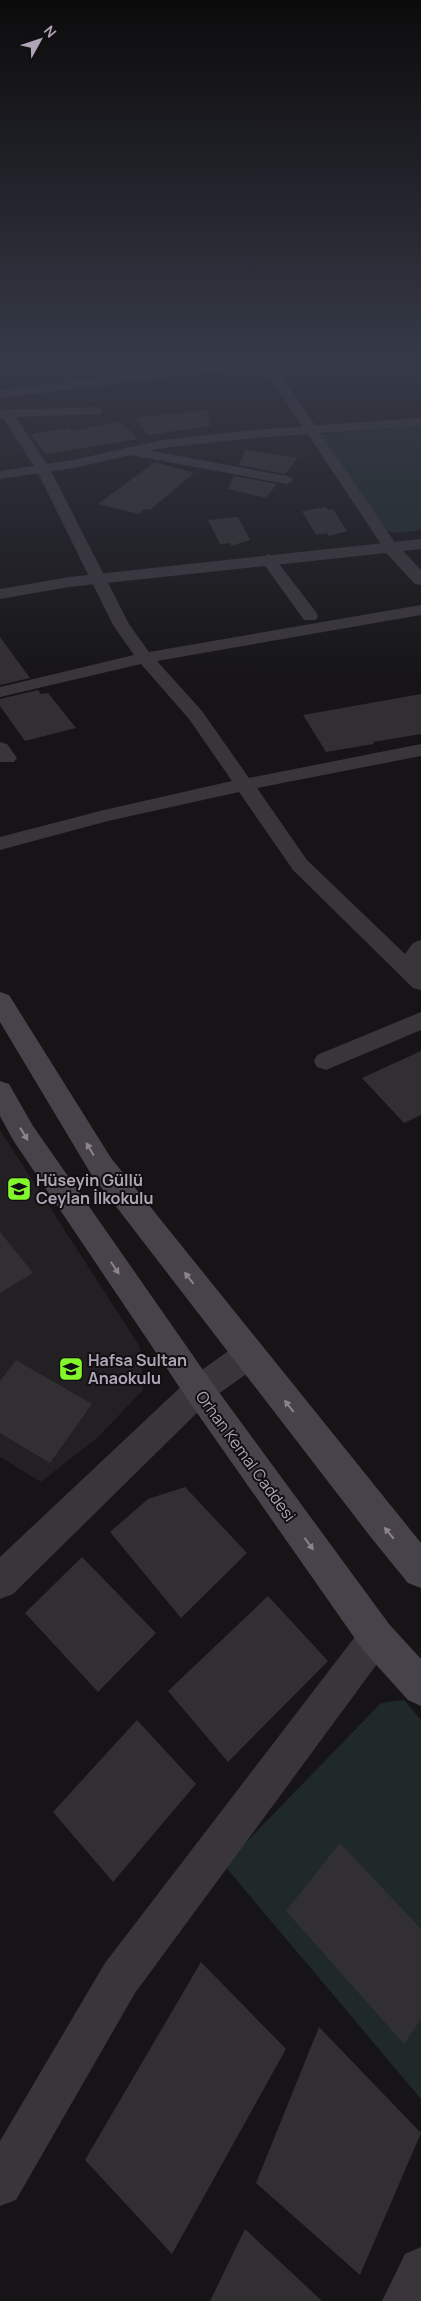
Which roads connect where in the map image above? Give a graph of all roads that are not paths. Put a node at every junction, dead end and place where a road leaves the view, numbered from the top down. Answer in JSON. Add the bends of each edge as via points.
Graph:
{"nodes":[{"id":1,"x":51,"y":466,"type":"edge"},
{"id":2,"x":213,"y":466,"type":"edge"},
{"id":3,"x":337,"y":466,"type":"edge"},
{"id":4,"x":43,"y":468,"type":"junction"},
{"id":5,"x":0,"y":475,"type":"edge"},
{"id":6,"x":287,"y":480,"type":"dead end"},
{"id":7,"x":421,"y":544,"type":"edge"},
{"id":8,"x":390,"y":547,"type":"junction"},
{"id":9,"x":268,"y":559,"type":"junction"},
{"id":10,"x":96,"y":579,"type":"junction"},
{"id":11,"x":421,"y":580,"type":"edge"},
{"id":12,"x":0,"y":594,"type":"edge"},
{"id":13,"x":421,"y":610,"type":"edge"},
{"id":14,"x":310,"y":616,"type":"dead end"},
{"id":15,"x":145,"y":658,"type":"junction"},
{"id":16,"x":0,"y":692,"type":"edge"},
{"id":17,"x":421,"y":750,"type":"edge"},
{"id":18,"x":244,"y":785,"type":"junction"},
{"id":19,"x":0,"y":844,"type":"edge"},
{"id":20,"x":421,"y":948,"type":"edge"},
{"id":21,"x":414,"y":976,"type":"edge"},
{"id":22,"x":0,"y":1001,"type":"edge"},
{"id":23,"x":421,"y":1020,"type":"edge"},
{"id":24,"x":326,"y":1061,"type":"dead end"},
{"id":25,"x":0,"y":1091,"type":"edge"},
{"id":26,"x":249,"y":1354,"type":"junction"},
{"id":27,"x":198,"y":1390,"type":"junction"},
{"id":28,"x":421,"y":1570,"type":"edge"},
{"id":29,"x":0,"y":1581,"type":"edge"},
{"id":30,"x":376,"y":1637,"type":"junction"},
{"id":31,"x":421,"y":1687,"type":"edge"},
{"id":32,"x":0,"y":2184,"type":"edge"},
{"id":33,"x":421,"y":2270,"type":"edge"},
{"id":34,"x":406,"y":2301,"type":"edge"}],
"edges":[{"from":1,"to":4,"type":"street"},
{"from":2,"to":6,"type":"street"},
{"from":3,"to":8,"type":"street"},
{"from":4,"to":5,"type":"street"},
{"from":4,"to":10,"type":"street"},
{"from":7,"to":8,"type":"street"},
{"from":8,"to":9,"type":"street"},
{"from":8,"to":11,"type":"street"},
{"from":9,"to":10,"type":"street"},
{"from":9,"to":14,"type":"street"},
{"from":10,"to":12,"type":"street"},
{"from":10,"to":15,"type":"street","via":[[121,625]]},
{"from":13,"to":15,"type":"street"},
{"from":15,"to":16,"type":"street"},
{"from":15,"to":18,"type":"street","via":[[196,715]]},
{"from":17,"to":18,"type":"street"},
{"from":18,"to":19,"type":"street","via":[[71,823]]},
{"from":18,"to":21,"type":"street","via":[[300,865]]},
{"from":20,"to":21,"type":"street"},
{"from":26,"to":22,"type":"main road","one_way":true,"via":[[101,1166]]},
{"from":23,"to":24,"type":"street"},
{"from":25,"to":27,"type":"main road","name":"Orhan Kemal Caddesi","one_way":true,"via":[[23,1133]]},
{"from":26,"to":27,"type":"street"},
{"from":28,"to":26,"type":"main road","one_way":true},
{"from":27,"to":29,"type":"street"},
{"from":27,"to":30,"type":"main road","name":"Orhan Kemal Caddesi","one_way":true},
{"from":30,"to":31,"type":"main road","name":"Orhan Kemal Caddesi"},
{"from":30,"to":32,"type":"street","via":[[120,1978]]},
{"from":33,"to":34,"type":"street"}]}
